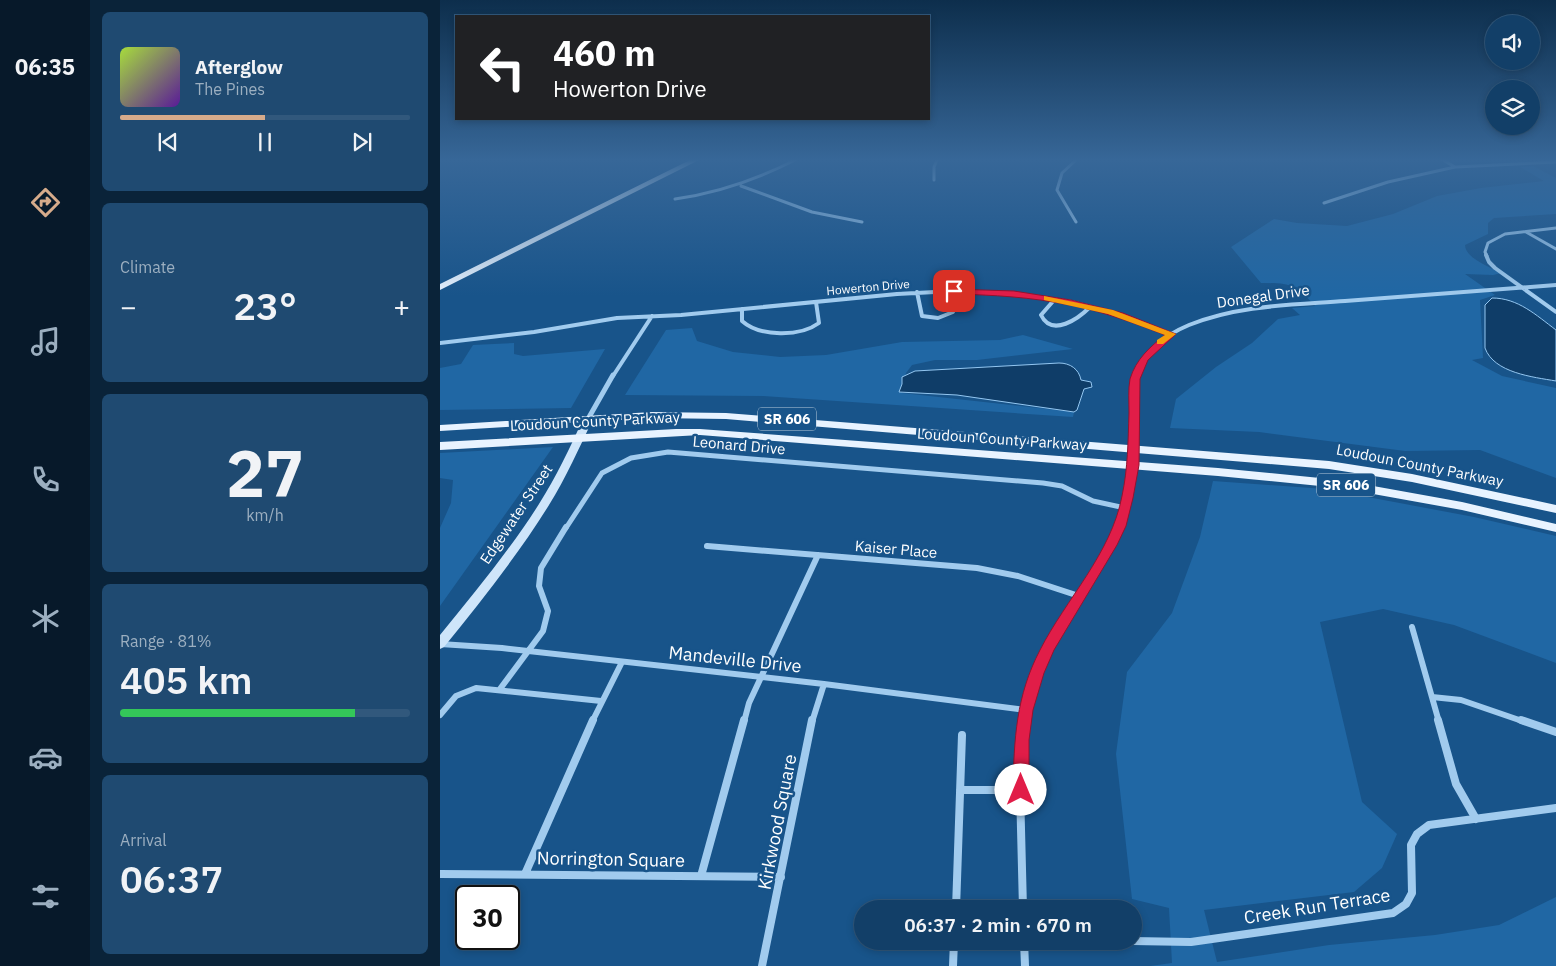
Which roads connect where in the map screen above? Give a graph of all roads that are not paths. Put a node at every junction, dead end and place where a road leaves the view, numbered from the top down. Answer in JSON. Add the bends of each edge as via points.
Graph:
{"nodes":[{"id":1,"x":605,"y":205,"type":"edge"},
{"id":2,"x":793,"y":205,"type":"edge"},
{"id":3,"x":1065,"y":205,"type":"edge"},
{"id":4,"x":862,"y":222,"type":"dead end"},
{"id":5,"x":1076,"y":222,"type":"dead end"},
{"id":6,"x":1556,"y":228,"type":"edge"},
{"id":7,"x":1525,"y":231,"type":"junction"},
{"id":8,"x":1556,"y":249,"type":"edge"},
{"id":9,"x":1556,"y":285,"type":"edge"},
{"id":10,"x":440,"y":287,"type":"edge"},
{"id":11,"x":1522,"y":288,"type":"junction"},
{"id":12,"x":954,"y":291,"type":"junction"},
{"id":13,"x":917,"y":292,"type":"junction"},
{"id":14,"x":1055,"y":299,"type":"junction"},
{"id":15,"x":816,"y":302,"type":"junction"},
{"id":16,"x":1090,"y":307,"type":"junction"},
{"id":17,"x":742,"y":309,"type":"junction"},
{"id":18,"x":1556,"y":312,"type":"edge"},
{"id":19,"x":652,"y":316,"type":"junction"},
{"id":20,"x":1171,"y":334,"type":"junction"},
{"id":21,"x":440,"y":343,"type":"edge"},
{"id":22,"x":588,"y":419,"type":"junction"},
{"id":23,"x":440,"y":428,"type":"edge"},
{"id":24,"x":579,"y":438,"type":"junction"},
{"id":25,"x":440,"y":446,"type":"edge"},
{"id":26,"x":1133,"y":448,"type":"junction"},
{"id":27,"x":1133,"y":465,"type":"junction"},
{"id":28,"x":1125,"y":508,"type":"junction"},
{"id":29,"x":1556,"y":508,"type":"edge"},
{"id":30,"x":1556,"y":528,"type":"edge"},
{"id":31,"x":707,"y":546,"type":"dead end"},
{"id":32,"x":818,"y":555,"type":"junction"},
{"id":33,"x":1079,"y":596,"type":"junction"},
{"id":34,"x":1412,"y":627,"type":"dead end"},
{"id":35,"x":440,"y":644,"type":"edge"},
{"id":36,"x":529,"y":651,"type":"junction"},
{"id":37,"x":622,"y":662,"type":"junction"},
{"id":38,"x":761,"y":677,"type":"junction"},
{"id":39,"x":824,"y":684,"type":"junction"},
{"id":40,"x":500,"y":689,"type":"junction"},
{"id":41,"x":1432,"y":697,"type":"junction"},
{"id":42,"x":601,"y":701,"type":"junction"},
{"id":43,"x":1026,"y":710,"type":"junction"},
{"id":44,"x":440,"y":715,"type":"edge"},
{"id":45,"x":1556,"y":732,"type":"edge"},
{"id":46,"x":962,"y":735,"type":"dead end"},
{"id":47,"x":960,"y":790,"type":"junction"},
{"id":48,"x":1021,"y":790,"type":"junction"},
{"id":49,"x":1556,"y":808,"type":"edge"},
{"id":50,"x":1476,"y":818,"type":"junction"},
{"id":51,"x":440,"y":874,"type":"edge"},
{"id":52,"x":525,"y":874,"type":"junction"},
{"id":53,"x":701,"y":876,"type":"junction"},
{"id":54,"x":781,"y":877,"type":"junction"},
{"id":55,"x":956,"y":900,"type":"edge"},
{"id":56,"x":1023,"y":900,"type":"edge"},
{"id":57,"x":1142,"y":941,"type":"edge"},
{"id":58,"x":954,"y":950,"type":"edge"},
{"id":59,"x":1024,"y":950,"type":"edge"},
{"id":60,"x":762,"y":966,"type":"edge"},
{"id":61,"x":953,"y":966,"type":"edge"},
{"id":62,"x":1024,"y":966,"type":"edge"}],
"edges":[{"from":1,"to":10,"type":"main road"},
{"from":2,"to":4,"type":"street"},
{"from":3,"to":5,"type":"street"},
{"from":6,"to":7,"type":"street"},
{"from":7,"to":8,"type":"street"},
{"from":7,"to":11,"type":"street","via":[[1498,237],[1488,244],[1485,252],[1495,268]]},
{"from":9,"to":11,"type":"street","name":"Donegal Drive"},
{"from":11,"to":18,"type":"street"},
{"from":11,"to":20,"type":"street","name":"Donegal Drive","via":[[1247,309],[1211,317]]},
{"from":12,"to":13,"type":"street","name":"Howerton Drive"},
{"from":12,"to":13,"type":"street","via":[[953,312],[938,319],[922,316]]},
{"from":12,"to":14,"type":"street","name":"Howerton Drive"},
{"from":13,"to":15,"type":"street","name":"Howerton Drive"},
{"from":14,"to":16,"type":"street","name":"Howerton Drive"},
{"from":14,"to":16,"type":"street","via":[[1041,316],[1048,324],[1072,322]]},
{"from":15,"to":17,"type":"street","name":"Howerton Drive"},
{"from":15,"to":17,"type":"street","via":[[819,323],[800,332],[746,326],[742,321]]},
{"from":16,"to":20,"type":"street","name":"Howerton Drive"},
{"from":17,"to":19,"type":"street","name":"Howerton Drive"},
{"from":19,"to":21,"type":"street","name":"Howerton Drive"},
{"from":19,"to":22,"type":"street","name":"Edgewater Street"},
{"from":20,"to":26,"type":"street","name":"Donegal Drive","via":[[1144,359],[1135,379]]},
{"from":22,"to":23,"type":"main road","name":"Loudoun County Parkway","number":"SR 606"},
{"from":22,"to":24,"type":"street","name":"Edgewater Street"},
{"from":22,"to":26,"type":"main road","name":"Loudoun County Parkway","number":"SR 606","via":[[681,415],[772,418]]},
{"from":24,"to":25,"type":"main road","name":"Loudoun County Parkway","number":"SR 606"},
{"from":24,"to":27,"type":"main road","name":"Loudoun County Parkway","number":"SR 606","via":[[700,432]]},
{"from":24,"to":35,"type":"street","name":"Edgewater Street","via":[[564,471],[520,540]]},
{"from":26,"to":27,"type":"street","name":"Donegal Drive"},
{"from":26,"to":29,"type":"main road","name":"Loudoun County Parkway","number":"SR 606","via":[[1371,470]]},
{"from":27,"to":28,"type":"street","name":"Donegal Drive"},
{"from":27,"to":30,"type":"main road","name":"Loudoun County Parkway","number":"SR 606","via":[[1349,486],[1462,506]]},
{"from":28,"to":33,"type":"street","name":"Donegal Drive","via":[[1111,545]]},
{"from":28,"to":36,"type":"street","name":"Leonard Drive","via":[[1104,505],[1062,486],[1043,483],[668,452],[643,454],[619,462],[602,473],[541,568],[538,586],[547,603],[548,621]]},
{"from":31,"to":32,"type":"street","name":"Kaiser Place"},
{"from":32,"to":33,"type":"street","name":"Kaiser Place","via":[[999,571]]},
{"from":32,"to":38,"type":"street"},
{"from":33,"to":43,"type":"street","name":"Donegal Drive","via":[[1036,673]]},
{"from":34,"to":41,"type":"street"},
{"from":35,"to":36,"type":"street","name":"Mandeville Drive"},
{"from":36,"to":37,"type":"street","name":"Mandeville Drive"},
{"from":36,"to":40,"type":"street","name":"Leonard Drive"},
{"from":37,"to":38,"type":"street","name":"Mandeville Drive"},
{"from":37,"to":42,"type":"street"},
{"from":38,"to":39,"type":"street","name":"Mandeville Drive"},
{"from":38,"to":53,"type":"street","via":[[749,703]]},
{"from":39,"to":43,"type":"street","name":"Mandeville Drive"},
{"from":39,"to":54,"type":"street","name":"Kirkwood Square","via":[[815,708]]},
{"from":40,"to":42,"type":"street"},
{"from":40,"to":44,"type":"street","via":[[467,690],[452,700]]},
{"from":41,"to":45,"type":"street","via":[[1460,700]]},
{"from":41,"to":50,"type":"street","via":[[1456,784]]},
{"from":42,"to":52,"type":"street"},
{"from":43,"to":48,"type":"street","name":"Donegal Drive"},
{"from":46,"to":47,"type":"street"},
{"from":47,"to":48,"type":"street"},
{"from":47,"to":55,"type":"street"},
{"from":48,"to":56,"type":"street","name":"Donegal Drive"},
{"from":49,"to":50,"type":"street","name":"Creek Run Terrace"},
{"from":50,"to":57,"type":"street","name":"Creek Run Terrace","via":[[1429,825],[1419,830],[1410,848],[1414,889],[1411,900],[1393,913],[1191,942]]},
{"from":51,"to":52,"type":"street","name":"Norrington Square"},
{"from":52,"to":53,"type":"street","name":"Norrington Square"},
{"from":53,"to":54,"type":"street","name":"Norrington Square"},
{"from":54,"to":60,"type":"street","name":"Kirkwood Square"},
{"from":58,"to":61,"type":"street"},
{"from":59,"to":62,"type":"street"}]}
